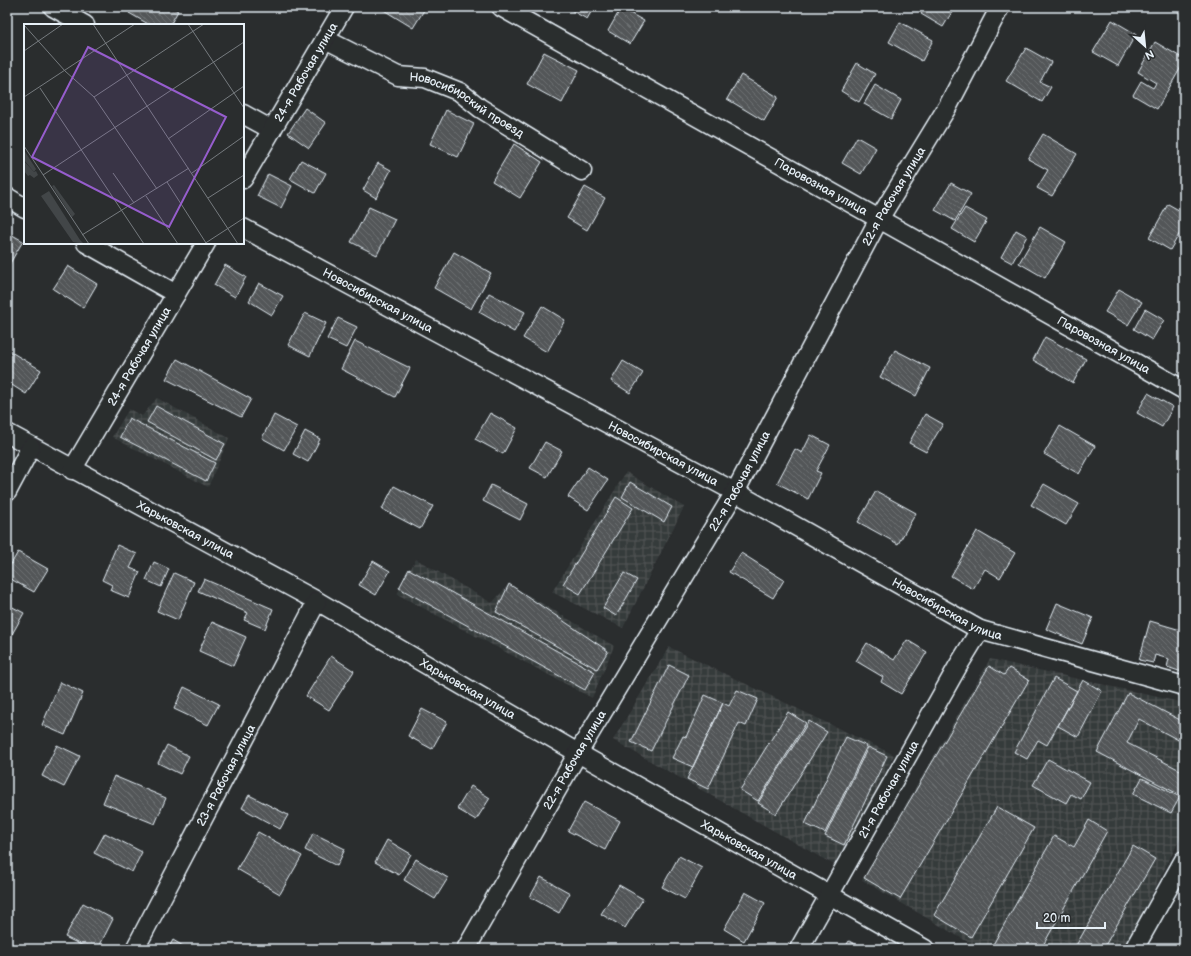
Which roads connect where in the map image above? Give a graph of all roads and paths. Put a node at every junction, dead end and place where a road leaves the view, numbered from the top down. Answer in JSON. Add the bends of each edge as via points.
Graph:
{"nodes":[{"id":1,"x":53,"y":7,"type":"edge"},
{"id":2,"x":344,"y":7,"type":"edge"},
{"id":3,"x":501,"y":7,"type":"edge"},
{"id":4,"x":1000,"y":7,"type":"edge"},
{"id":5,"x":83,"y":24,"type":"edge"},
{"id":6,"x":325,"y":39,"type":"junction"},
{"id":7,"x":244,"y":115,"type":"edge"},
{"id":8,"x":272,"y":130,"type":"junction"},
{"id":9,"x":582,"y":171,"type":"dead end"},
{"id":10,"x":244,"y":178,"type":"edge"},
{"id":11,"x":7,"y":197,"type":"edge"},
{"id":12,"x":24,"y":207,"type":"edge"},
{"id":13,"x":879,"y":219,"type":"junction"},
{"id":14,"x":244,"y":229,"type":"edge"},
{"id":15,"x":88,"y":244,"type":"edge"},
{"id":16,"x":205,"y":244,"type":"edge"},
{"id":17,"x":176,"y":294,"type":"junction"},
{"id":18,"x":1184,"y":390,"type":"edge"},
{"id":19,"x":7,"y":434,"type":"edge"},
{"id":20,"x":30,"y":447,"type":"junction"},
{"id":21,"x":72,"y":470,"type":"junction"},
{"id":22,"x":7,"y":492,"type":"edge"},
{"id":23,"x":735,"y":492,"type":"junction"},
{"id":24,"x":317,"y":601,"type":"junction"},
{"id":25,"x":980,"y":630,"type":"junction"},
{"id":26,"x":1184,"y":686,"type":"edge"},
{"id":27,"x":578,"y":753,"type":"junction"},
{"id":28,"x":1184,"y":860,"type":"edge"},
{"id":29,"x":830,"y":895,"type":"junction"},
{"id":30,"x":135,"y":949,"type":"edge"},
{"id":31,"x":466,"y":949,"type":"edge"},
{"id":32,"x":799,"y":949,"type":"edge"},
{"id":33,"x":925,"y":949,"type":"edge"},
{"id":34,"x":1134,"y":949,"type":"edge"}],
"edges":[{"from":1,"to":5,"type":"street"},
{"from":2,"to":6,"type":"street","name":"24-я Рабочая улица"},
{"from":3,"to":13,"type":"street","name":"Паровозная улица"},
{"from":4,"to":13,"type":"street","name":"22-я Рабочая улица","via":[[948,106]]},
{"from":6,"to":8,"type":"street","name":"24-я Рабочая улица"},
{"from":6,"to":9,"type":"street","name":"Новосибирский проезд","via":[[398,76],[425,78],[460,92],[480,108]]},
{"from":7,"to":8,"type":"street"},
{"from":8,"to":10,"type":"street","name":"24-я Рабочая улица"},
{"from":11,"to":12,"type":"street"},
{"from":13,"to":18,"type":"street","name":"Паровозная улица"},
{"from":13,"to":23,"type":"street","name":"22-я Рабочая улица"},
{"from":14,"to":23,"type":"street","name":"Новосибирская улица"},
{"from":15,"to":17,"type":"street"},
{"from":16,"to":17,"type":"street","name":"24-я Рабочая улица"},
{"from":17,"to":21,"type":"street","name":"24-я Рабочая улица"},
{"from":19,"to":20,"type":"street","name":"Харьковская улица"},
{"from":20,"to":21,"type":"street","name":"Харьковская улица"},
{"from":20,"to":22,"type":"street"},
{"from":21,"to":24,"type":"street","name":"Харьковская улица"},
{"from":23,"to":25,"type":"street","name":"Новосибирская улица"},
{"from":23,"to":27,"type":"street","name":"22-я Рабочая улица"},
{"from":24,"to":27,"type":"street","name":"Харьковская улица"},
{"from":24,"to":30,"type":"street","name":"23-я Рабочая улица"},
{"from":25,"to":26,"type":"street","name":"Новосибирская улица"},
{"from":25,"to":29,"type":"street","name":"21-я Рабочая улица"},
{"from":27,"to":29,"type":"street","name":"Харьковская улица"},
{"from":27,"to":31,"type":"street","name":"22-я Рабочая улица"},
{"from":28,"to":34,"type":"street"},
{"from":29,"to":32,"type":"street","name":"21-я Рабочая улица"},
{"from":29,"to":33,"type":"street","name":"Харьковская улица"}]}
